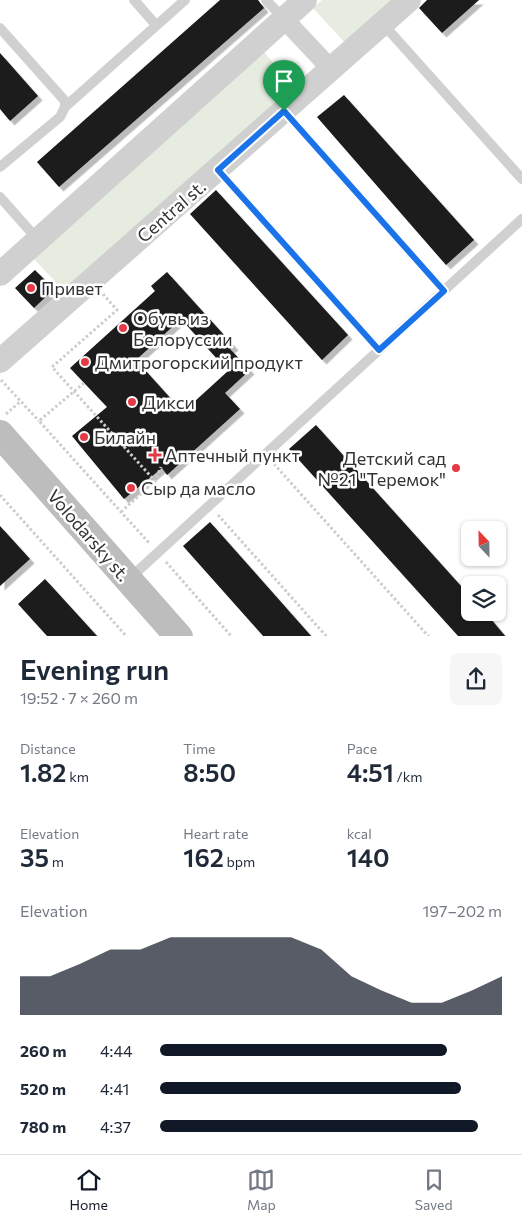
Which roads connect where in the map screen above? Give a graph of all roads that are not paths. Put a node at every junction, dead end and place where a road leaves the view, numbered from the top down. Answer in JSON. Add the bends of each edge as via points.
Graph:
{"nodes":[{"id":1,"x":134,"y":0,"type":"edge"},
{"id":2,"x":185,"y":0,"type":"edge"},
{"id":3,"x":266,"y":0,"type":"edge"},
{"id":4,"x":305,"y":0,"type":"edge"},
{"id":5,"x":409,"y":0,"type":"edge"},
{"id":6,"x":284,"y":19,"type":"junction"},
{"id":7,"x":382,"y":23,"type":"junction"},
{"id":8,"x":156,"y":25,"type":"junction"},
{"id":9,"x":0,"y":28,"type":"edge"},
{"id":10,"x":331,"y":69,"type":"junction"},
{"id":11,"x":66,"y":107,"type":"junction"},
{"id":12,"x":0,"y":167,"type":"edge"},
{"id":13,"x":522,"y":179,"type":"edge"},
{"id":14,"x":0,"y":197,"type":"edge"},
{"id":15,"x":522,"y":219,"type":"edge"},
{"id":16,"x":38,"y":240,"type":"junction"},
{"id":17,"x":0,"y":274,"type":"edge"},
{"id":18,"x":0,"y":361,"type":"edge"},
{"id":19,"x":0,"y":434,"type":"edge"},
{"id":20,"x":128,"y":580,"type":"junction"},
{"id":21,"x":179,"y":636,"type":"edge"}],
"edges":[{"from":1,"to":8,"type":"lane"},
{"from":2,"to":8,"type":"lane"},
{"from":3,"to":6,"type":"lane"},
{"from":4,"to":6,"type":"street"},
{"from":5,"to":7,"type":"street","name":"Central st."},
{"from":6,"to":10,"type":"street"},
{"from":6,"to":16,"type":"street"},
{"from":7,"to":10,"type":"street","name":"Central st."},
{"from":7,"to":13,"type":"lane"},
{"from":8,"to":11,"type":"lane"},
{"from":9,"to":11,"type":"lane"},
{"from":10,"to":18,"type":"street","name":"Central st."},
{"from":11,"to":12,"type":"lane","via":[[60,117]]},
{"from":14,"to":16,"type":"lane"},
{"from":15,"to":20,"type":"lane"},
{"from":16,"to":17,"type":"street"},
{"from":19,"to":20,"type":"main road","name":"Volodarsky st."},
{"from":20,"to":21,"type":"main road","name":"Volodarsky st."}]}
